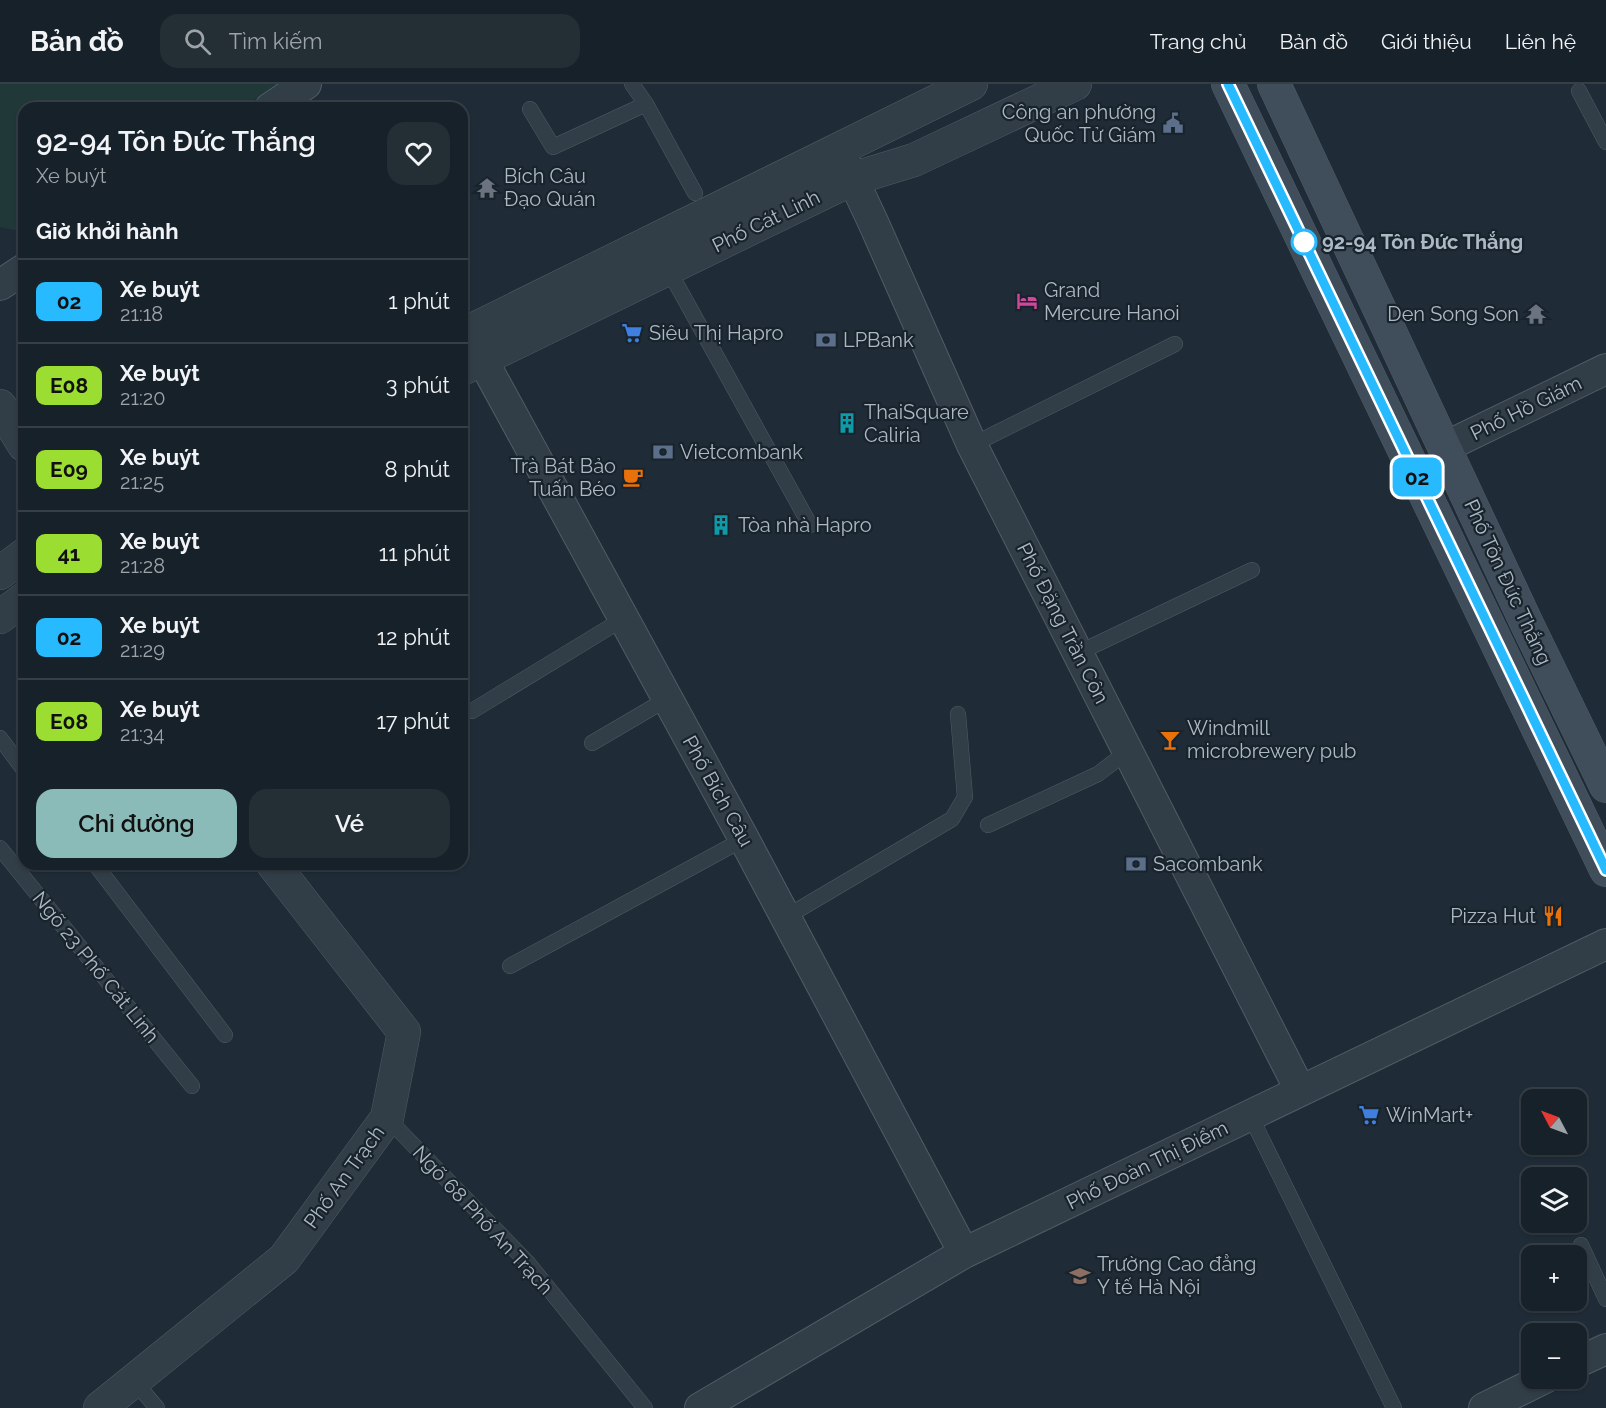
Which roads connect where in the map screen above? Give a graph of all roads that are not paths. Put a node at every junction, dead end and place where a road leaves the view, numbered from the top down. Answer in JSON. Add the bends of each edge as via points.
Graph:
{"nodes":[{"id":1,"x":306,"y":84,"type":"edge"},
{"id":2,"x":632,"y":84,"type":"edge"},
{"id":3,"x":1075,"y":84,"type":"edge"},
{"id":4,"x":1228,"y":84,"type":"edge"},
{"id":5,"x":1274,"y":84,"type":"edge"},
{"id":6,"x":958,"y":87,"type":"edge"},
{"id":7,"x":1579,"y":91,"type":"dead end"},
{"id":8,"x":279,"y":102,"type":"edge"},
{"id":9,"x":646,"y":104,"type":"junction"},
{"id":10,"x":530,"y":108,"type":"dead end"},
{"id":11,"x":1606,"y":142,"type":"edge"},
{"id":12,"x":839,"y":150,"type":"junction"},
{"id":13,"x":852,"y":179,"type":"junction"},
{"id":14,"x":695,"y":193,"type":"dead end"},
{"id":15,"x":668,"y":269,"type":"junction"},
{"id":16,"x":18,"y":273,"type":"edge"},
{"id":17,"x":0,"y":285,"type":"edge"},
{"id":18,"x":1175,"y":344,"type":"dead end"},
{"id":19,"x":468,"y":349,"type":"edge"},
{"id":20,"x":1606,"y":369,"type":"edge"},
{"id":21,"x":0,"y":406,"type":"edge"},
{"id":22,"x":18,"y":435,"type":"edge"},
{"id":23,"x":972,"y":445,"type":"junction"},
{"id":24,"x":1445,"y":447,"type":"junction"},
{"id":25,"x":810,"y":525,"type":"dead end"},
{"id":26,"x":18,"y":560,"type":"edge"},
{"id":27,"x":1498,"y":561,"type":"junction"},
{"id":28,"x":1252,"y":570,"type":"dead end"},
{"id":29,"x":0,"y":573,"type":"edge"},
{"id":30,"x":1464,"y":576,"type":"junction"},
{"id":31,"x":18,"y":604,"type":"edge"},
{"id":32,"x":0,"y":617,"type":"edge"},
{"id":33,"x":623,"y":619,"type":"junction"},
{"id":34,"x":1078,"y":653,"type":"junction"},
{"id":35,"x":667,"y":699,"type":"junction"},
{"id":36,"x":472,"y":711,"type":"dead end"},
{"id":37,"x":958,"y":714,"type":"dead end"},
{"id":38,"x":0,"y":738,"type":"edge"},
{"id":39,"x":592,"y":743,"type":"dead end"},
{"id":40,"x":1598,"y":748,"type":"edge"},
{"id":41,"x":1128,"y":751,"type":"junction"},
{"id":42,"x":18,"y":762,"type":"edge"},
{"id":43,"x":1606,"y":786,"type":"edge"},
{"id":44,"x":988,"y":825,"type":"dead end"},
{"id":45,"x":744,"y":839,"type":"junction"},
{"id":46,"x":0,"y":848,"type":"edge"},
{"id":47,"x":100,"y":870,"type":"edge"},
{"id":48,"x":278,"y":870,"type":"edge"},
{"id":49,"x":1606,"y":870,"type":"edge"},
{"id":50,"x":786,"y":917,"type":"junction"},
{"id":51,"x":1606,"y":944,"type":"edge"},
{"id":52,"x":510,"y":966,"type":"dead end"},
{"id":53,"x":225,"y":1035,"type":"dead end"},
{"id":54,"x":192,"y":1086,"type":"dead end"},
{"id":55,"x":1300,"y":1090,"type":"junction"},
{"id":56,"x":1250,"y":1115,"type":"junction"},
{"id":57,"x":387,"y":1118,"type":"junction"},
{"id":58,"x":964,"y":1253,"type":"junction"},
{"id":59,"x":1587,"y":1258,"type":"edge"},
{"id":60,"x":1606,"y":1299,"type":"edge"},
{"id":61,"x":1606,"y":1349,"type":"edge"},
{"id":62,"x":1587,"y":1358,"type":"edge"},
{"id":63,"x":134,"y":1381,"type":"junction"},
{"id":64,"x":1523,"y":1389,"type":"edge"},
{"id":65,"x":100,"y":1408,"type":"edge"},
{"id":66,"x":157,"y":1408,"type":"edge"},
{"id":67,"x":645,"y":1408,"type":"edge"},
{"id":68,"x":700,"y":1408,"type":"edge"},
{"id":69,"x":1394,"y":1408,"type":"edge"},
{"id":70,"x":1484,"y":1408,"type":"edge"}],
"edges":[{"from":1,"to":8,"type":"street"},
{"from":2,"to":9,"type":"lane"},
{"from":3,"to":13,"type":"street","name":"Phố Cát Linh","via":[[914,160]]},
{"from":4,"to":30,"type":"main road","name":"Phố Tôn Đức Thắng"},
{"from":5,"to":24,"type":"main road","name":"Phố Tôn Đức Thắng"},
{"from":6,"to":12,"type":"street","name":"Phố Cát Linh"},
{"from":7,"to":11,"type":"lane"},
{"from":9,"to":10,"type":"lane","via":[[553,147]]},
{"from":9,"to":14,"type":"lane"},
{"from":12,"to":13,"type":"street","name":"Phố Đặng Trần Côn"},
{"from":12,"to":19,"type":"street","name":"Phố Cát Linh"},
{"from":13,"to":15,"type":"street","name":"Phố Cát Linh"},
{"from":13,"to":23,"type":"street","name":"Phố Đặng Trần Côn"},
{"from":15,"to":19,"type":"street","name":"Phố Cát Linh"},
{"from":15,"to":25,"type":"lane"},
{"from":16,"to":17,"type":"street"},
{"from":18,"to":23,"type":"lane"},
{"from":19,"to":33,"type":"street","name":"Phố Bích Câu"},
{"from":20,"to":24,"type":"street","name":"Phố Hồ Giám"},
{"from":21,"to":22,"type":"street"},
{"from":23,"to":34,"type":"street","name":"Phố Đặng Trần Côn"},
{"from":24,"to":27,"type":"main road","name":"Phố Tôn Đức Thắng"},
{"from":26,"to":29,"type":"street"},
{"from":27,"to":30,"type":"main road"},
{"from":27,"to":40,"type":"main road","name":"Phố Tôn Đức Thắng"},
{"from":28,"to":34,"type":"lane"},
{"from":30,"to":49,"type":"main road","name":"Phố Tôn Đức Thắng"},
{"from":31,"to":32,"type":"street"},
{"from":33,"to":35,"type":"street","name":"Phố Bích Câu"},
{"from":33,"to":36,"type":"lane"},
{"from":34,"to":41,"type":"street","name":"Phố Đặng Trần Côn"},
{"from":35,"to":39,"type":"lane"},
{"from":35,"to":45,"type":"street","name":"Phố Bích Câu"},
{"from":37,"to":50,"type":"lane","via":[[965,797],[952,819]]},
{"from":38,"to":42,"type":"lane"},
{"from":40,"to":43,"type":"main road","name":"Phố Tôn Đức Thắng"},
{"from":41,"to":44,"type":"lane","via":[[1098,774]]},
{"from":41,"to":55,"type":"street","name":"Phố Đặng Trần Côn"},
{"from":45,"to":50,"type":"street","name":"Phố Bích Câu"},
{"from":45,"to":52,"type":"lane"},
{"from":46,"to":54,"type":"lane","name":"Ngõ 23 Phố Cát Linh"},
{"from":47,"to":53,"type":"lane"},
{"from":48,"to":57,"type":"street","name":"Phố An Trạch","via":[[404,1032]]},
{"from":50,"to":58,"type":"street","name":"Phố Bích Câu"},
{"from":51,"to":55,"type":"street","name":"Phố Đoàn Thị Điểm"},
{"from":55,"to":56,"type":"street","name":"Phố Đoàn Thị Điểm"},
{"from":56,"to":58,"type":"street","name":"Phố Đoàn Thị Điểm"},
{"from":56,"to":69,"type":"lane"},
{"from":57,"to":63,"type":"street","name":"Phố An Trạch","via":[[284,1259]]},
{"from":57,"to":67,"type":"lane","name":"Ngõ 68 Phố An Trạch","via":[[528,1263]]},
{"from":58,"to":68,"type":"street","name":"Phố Đoàn Thị Điểm"},
{"from":59,"to":60,"type":"lane"},
{"from":61,"to":62,"type":"street"},
{"from":63,"to":65,"type":"street","name":"Phố An Trạch"},
{"from":63,"to":66,"type":"lane"},
{"from":64,"to":70,"type":"street"}]}
